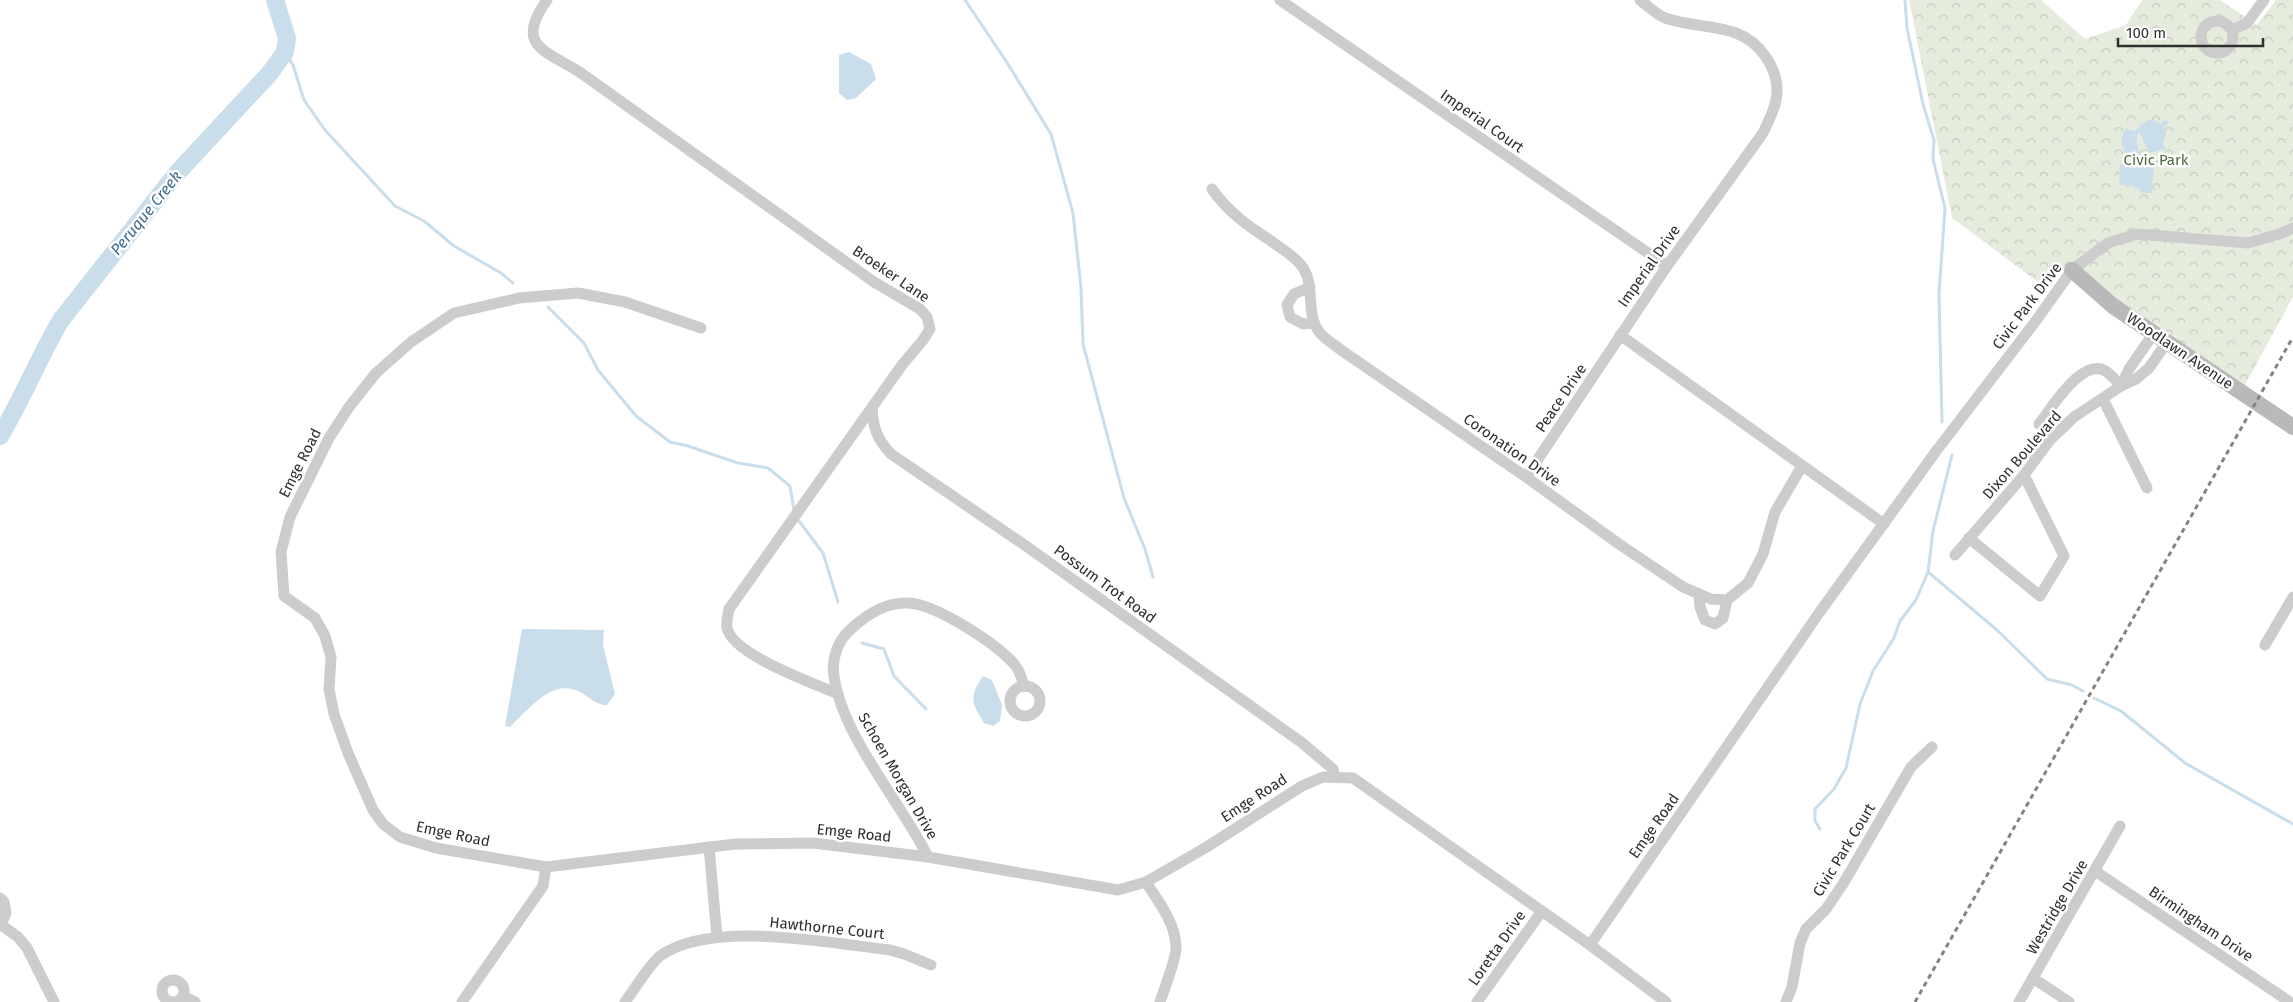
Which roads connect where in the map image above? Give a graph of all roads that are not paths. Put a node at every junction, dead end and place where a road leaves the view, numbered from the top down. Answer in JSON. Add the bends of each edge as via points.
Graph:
{"nodes":[{"id":1,"x":546,"y":0,"type":"edge"},
{"id":2,"x":1280,"y":0,"type":"edge"},
{"id":3,"x":1640,"y":0,"type":"edge"},
{"id":4,"x":2264,"y":0,"type":"edge"},
{"id":5,"x":2232,"y":30,"type":"dead end"},
{"id":6,"x":1212,"y":189,"type":"dead end"},
{"id":7,"x":2293,"y":228,"type":"edge"},
{"id":8,"x":1667,"y":266,"type":"junction"},
{"id":9,"x":2072,"y":270,"type":"junction"},
{"id":10,"x":1310,"y":286,"type":"junction"},
{"id":11,"x":1314,"y":323,"type":"junction"},
{"id":12,"x":701,"y":328,"type":"dead end"},
{"id":13,"x":1620,"y":336,"type":"junction"},
{"id":14,"x":2161,"y":338,"type":"junction"},
{"id":15,"x":2121,"y":386,"type":"junction"},
{"id":16,"x":2103,"y":399,"type":"junction"},
{"id":17,"x":872,"y":407,"type":"junction"},
{"id":18,"x":2039,"y":424,"type":"dead end"},
{"id":19,"x":2293,"y":427,"type":"edge"},
{"id":20,"x":1802,"y":466,"type":"junction"},
{"id":21,"x":2024,"y":475,"type":"junction"},
{"id":22,"x":1526,"y":477,"type":"junction"},
{"id":23,"x":2147,"y":488,"type":"dead end"},
{"id":24,"x":1884,"y":524,"type":"junction"},
{"id":25,"x":1969,"y":538,"type":"junction"},
{"id":26,"x":1955,"y":555,"type":"dead end"},
{"id":27,"x":1699,"y":594,"type":"junction"},
{"id":28,"x":2293,"y":597,"type":"edge"},
{"id":29,"x":1727,"y":600,"type":"junction"},
{"id":30,"x":2265,"y":645,"type":"dead end"},
{"id":31,"x":1024,"y":686,"type":"dead end"},
{"id":32,"x":838,"y":694,"type":"junction"},
{"id":33,"x":1932,"y":747,"type":"dead end"},
{"id":34,"x":1335,"y":777,"type":"junction"},
{"id":35,"x":2120,"y":826,"type":"dead end"},
{"id":36,"x":709,"y":847,"type":"junction"},
{"id":37,"x":928,"y":857,"type":"junction"},
{"id":38,"x":546,"y":867,"type":"junction"},
{"id":39,"x":2094,"y":871,"type":"junction"},
{"id":40,"x":1146,"y":882,"type":"junction"},
{"id":41,"x":0,"y":898,"type":"edge"},
{"id":42,"x":1542,"y":911,"type":"junction"},
{"id":43,"x":1,"y":925,"type":"edge"},
{"id":44,"x":717,"y":937,"type":"junction"},
{"id":45,"x":1590,"y":945,"type":"junction"},
{"id":46,"x":931,"y":966,"type":"dead end"},
{"id":47,"x":2033,"y":978,"type":"junction"},
{"id":48,"x":183,"y":996,"type":"dead end"},
{"id":49,"x":54,"y":1002,"type":"edge"},
{"id":50,"x":194,"y":1002,"type":"edge"},
{"id":51,"x":462,"y":1002,"type":"edge"},
{"id":52,"x":625,"y":1002,"type":"edge"},
{"id":53,"x":1160,"y":1002,"type":"edge"},
{"id":54,"x":1477,"y":1002,"type":"edge"},
{"id":55,"x":1666,"y":1002,"type":"edge"},
{"id":56,"x":1786,"y":1002,"type":"edge"},
{"id":57,"x":2019,"y":1002,"type":"edge"},
{"id":58,"x":2069,"y":1002,"type":"edge"},
{"id":59,"x":2290,"y":1002,"type":"edge"}],
"edges":[{"from":1,"to":17,"type":"street","name":"Broeker Lane","via":[[537,14],[531,34],[540,47],[590,79],[874,282],[920,309],[927,317],[930,329]]},
{"from":2,"to":8,"type":"street","name":"Imperial Court"},
{"from":3,"to":8,"type":"street","name":"Imperial Drive","via":[[1664,17],[1736,33],[1748,39],[1766,58],[1776,81],[1774,107],[1763,133]]},
{"from":4,"to":5,"type":"street","via":[[2247,23]]},
{"from":6,"to":10,"type":"street","via":[[1238,219],[1294,257],[1310,278]]},
{"from":7,"to":9,"type":"street","name":"Civic Park Drive","via":[[2248,243],[2136,234],[2108,243]]},
{"from":8,"to":13,"type":"street","name":"Imperial Drive"},
{"from":9,"to":14,"type":"street","name":"Woodlawn Avenue","via":[[2113,306]]},
{"from":9,"to":24,"type":"street","name":"Civic Park Drive"},
{"from":10,"to":11,"type":"street"},
{"from":10,"to":11,"type":"street","via":[[1294,294],[1286,305],[1290,317],[1303,324]]},
{"from":11,"to":22,"type":"street","name":"Coronation Drive","via":[[1320,333],[1341,350]]},
{"from":12,"to":38,"type":"street","name":"Emge Road","via":[[625,302],[578,293],[519,298],[454,314],[411,342],[376,373],[348,407],[290,517],[281,552],[284,596],[315,618],[325,636],[331,658],[329,689],[334,714],[373,810],[383,824],[400,837],[436,848]]},
{"from":13,"to":20,"type":"street"},
{"from":13,"to":22,"type":"street","name":"Peace Drive"},
{"from":14,"to":15,"type":"street","name":"Dixon Boulevard","via":[[2129,369]]},
{"from":14,"to":15,"type":"street","name":"Dixon Boulevard","via":[[2149,368]]},
{"from":14,"to":19,"type":"street","name":"Woodlawn Avenue"},
{"from":15,"to":16,"type":"street","name":"Dixon Boulevard"},
{"from":15,"to":18,"type":"street","via":[[2106,371],[2093,368],[2078,375]]},
{"from":16,"to":21,"type":"street","name":"Dixon Boulevard","via":[[2074,417],[2050,440]]},
{"from":16,"to":23,"type":"street"},
{"from":17,"to":32,"type":"street","name":"Broeker Lane","via":[[729,609],[727,628],[733,639],[751,655]]},
{"from":17,"to":34,"type":"street","name":"Possum Trot Road","via":[[873,427],[879,442],[891,454],[1301,742],[1333,769]]},
{"from":20,"to":24,"type":"street"},
{"from":20,"to":29,"type":"street","via":[[1775,512],[1763,554],[1748,583]]},
{"from":21,"to":25,"type":"street","name":"Dixon Boulevard"},
{"from":21,"to":25,"type":"street","via":[[2064,556],[2040,596]]},
{"from":22,"to":27,"type":"street","name":"Coronation Drive","via":[[1619,544],[1683,587]]},
{"from":24,"to":45,"type":"street","name":"Emge Road"},
{"from":25,"to":26,"type":"street","name":"Dixon Boulevard"},
{"from":27,"to":29,"type":"street","name":"Coronation Drive"},
{"from":27,"to":29,"type":"street","via":[[1705,620],[1715,624],[1723,618]]},
{"from":28,"to":30,"type":"street"},
{"from":31,"to":32,"type":"street","name":"Schoen Morgan Drive","via":[[1015,664],[983,640],[934,609],[902,603],[881,608],[847,632],[834,660],[833,675]]},
{"from":32,"to":37,"type":"street","name":"Schoen Morgan Drive","via":[[856,736],[915,830]]},
{"from":33,"to":56,"type":"street","name":"Civic Park Court","via":[[1911,767],[1843,884],[1826,909],[1806,929]]},
{"from":34,"to":40,"type":"street","name":"Emge Road","via":[[1323,777],[1302,786]]},
{"from":34,"to":42,"type":"street","name":"Emge Road","via":[[1354,778]]},
{"from":35,"to":39,"type":"street","name":"Westridge Drive"},
{"from":36,"to":37,"type":"street","name":"Emge Road","via":[[813,843]]},
{"from":36,"to":38,"type":"street","name":"Emge Road"},
{"from":36,"to":44,"type":"street"},
{"from":37,"to":40,"type":"street","name":"Emge Road","via":[[1099,888],[1118,890]]},
{"from":38,"to":51,"type":"street","via":[[543,886]]},
{"from":39,"to":47,"type":"street","name":"Westridge Drive"},
{"from":39,"to":59,"type":"street","name":"Birmingham Drive"},
{"from":40,"to":53,"type":"street","via":[[1165,912],[1176,947]]},
{"from":41,"to":43,"type":"street","via":[[6,908]]},
{"from":42,"to":45,"type":"street","name":"Emge Road"},
{"from":42,"to":54,"type":"street","name":"Loretta Drive"},
{"from":43,"to":49,"type":"street","via":[[27,948]]},
{"from":44,"to":46,"type":"street","name":"Hawthorne Court","via":[[757,935],[890,950]]},
{"from":44,"to":52,"type":"street","name":"Hawthorne Court","via":[[676,947],[658,958]]},
{"from":45,"to":55,"type":"street"},
{"from":47,"to":57,"type":"street","name":"Westridge Drive"},
{"from":47,"to":58,"type":"street"},
{"from":48,"to":50,"type":"street"}]}
